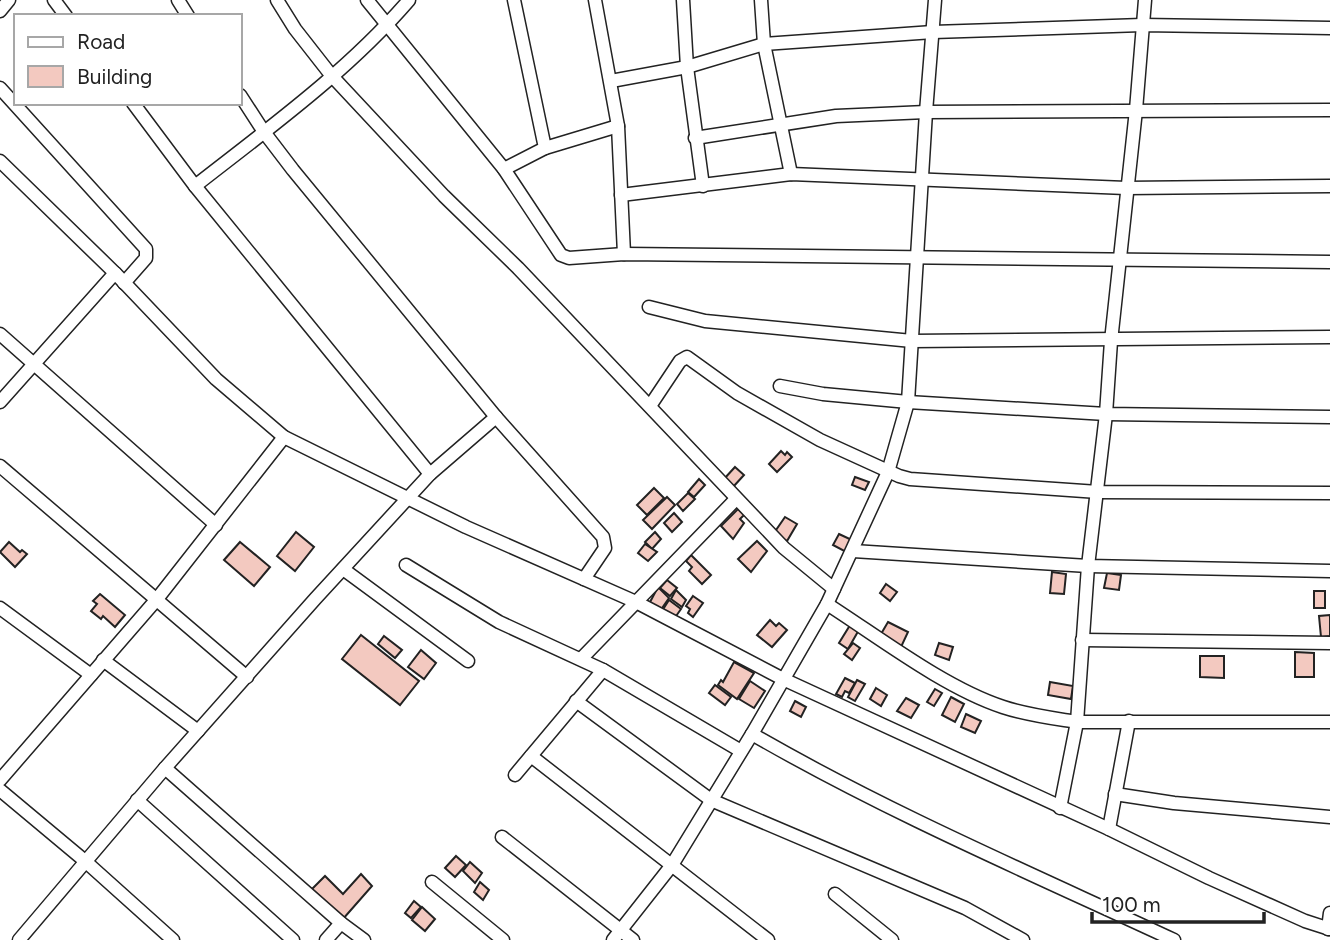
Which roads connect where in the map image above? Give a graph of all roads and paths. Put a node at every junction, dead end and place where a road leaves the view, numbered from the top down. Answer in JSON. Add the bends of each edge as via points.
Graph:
{"nodes":[{"id":1,"x":9,"y":0,"type":"edge"},
{"id":2,"x":277,"y":0,"type":"edge"},
{"id":3,"x":367,"y":0,"type":"edge"},
{"id":4,"x":410,"y":0,"type":"edge"},
{"id":5,"x":514,"y":0,"type":"edge"},
{"id":6,"x":595,"y":0,"type":"edge"},
{"id":7,"x":682,"y":0,"type":"edge"},
{"id":8,"x":761,"y":0,"type":"edge"},
{"id":9,"x":935,"y":0,"type":"edge"},
{"id":10,"x":1145,"y":0,"type":"edge"},
{"id":11,"x":0,"y":11,"type":"edge"},
{"id":12,"x":1142,"y":25,"type":"junction"},
{"id":13,"x":387,"y":26,"type":"junction"},
{"id":14,"x":1330,"y":28,"type":"edge"},
{"id":15,"x":933,"y":32,"type":"junction"},
{"id":16,"x":764,"y":44,"type":"junction"},
{"id":17,"x":687,"y":67,"type":"junction"},
{"id":18,"x":331,"y":75,"type":"junction"},
{"id":19,"x":611,"y":81,"type":"junction"},
{"id":20,"x":0,"y":88,"type":"edge"},
{"id":21,"x":242,"y":98,"type":"edge"},
{"id":22,"x":14,"y":103,"type":"edge"},
{"id":23,"x":15,"y":105,"type":"edge"},
{"id":24,"x":134,"y":105,"type":"edge"},
{"id":25,"x":1136,"y":110,"type":"junction"},
{"id":26,"x":1330,"y":110,"type":"edge"},
{"id":27,"x":926,"y":112,"type":"junction"},
{"id":28,"x":781,"y":124,"type":"junction"},
{"id":29,"x":618,"y":126,"type":"junction"},
{"id":30,"x":264,"y":132,"type":"junction"},
{"id":31,"x":695,"y":138,"type":"junction"},
{"id":32,"x":545,"y":148,"type":"junction"},
{"id":33,"x":0,"y":161,"type":"edge"},
{"id":34,"x":503,"y":169,"type":"junction"},
{"id":35,"x":791,"y":174,"type":"junction"},
{"id":36,"x":921,"y":181,"type":"junction"},
{"id":37,"x":195,"y":186,"type":"junction"},
{"id":38,"x":703,"y":186,"type":"junction"},
{"id":39,"x":1330,"y":187,"type":"edge"},
{"id":40,"x":1126,"y":188,"type":"junction"},
{"id":41,"x":621,"y":195,"type":"junction"},
{"id":42,"x":624,"y":254,"type":"junction"},
{"id":43,"x":917,"y":257,"type":"junction"},
{"id":44,"x":1120,"y":261,"type":"junction"},
{"id":45,"x":1330,"y":262,"type":"edge"},
{"id":46,"x":115,"y":273,"type":"junction"},
{"id":47,"x":124,"y":283,"type":"junction"},
{"id":48,"x":649,"y":307,"type":"dead end"},
{"id":49,"x":0,"y":334,"type":"edge"},
{"id":50,"x":1330,"y":337,"type":"edge"},
{"id":51,"x":912,"y":341,"type":"junction"},
{"id":52,"x":1111,"y":341,"type":"junction"},
{"id":53,"x":34,"y":363,"type":"junction"},
{"id":54,"x":780,"y":386,"type":"dead end"},
{"id":55,"x":0,"y":402,"type":"edge"},
{"id":56,"x":908,"y":402,"type":"junction"},
{"id":57,"x":649,"y":407,"type":"junction"},
{"id":58,"x":1106,"y":414,"type":"junction"},
{"id":59,"x":496,"y":417,"type":"junction"},
{"id":60,"x":1330,"y":417,"type":"edge"},
{"id":61,"x":284,"y":437,"type":"junction"},
{"id":62,"x":0,"y":466,"type":"edge"},
{"id":63,"x":888,"y":472,"type":"junction"},
{"id":64,"x":430,"y":474,"type":"junction"},
{"id":65,"x":1098,"y":492,"type":"junction"},
{"id":66,"x":1330,"y":493,"type":"edge"},
{"id":67,"x":408,"y":498,"type":"junction"},
{"id":68,"x":736,"y":499,"type":"junction"},
{"id":69,"x":216,"y":525,"type":"junction"},
{"id":70,"x":853,"y":551,"type":"junction"},
{"id":71,"x":406,"y":565,"type":"dead end"},
{"id":72,"x":1088,"y":566,"type":"junction"},
{"id":73,"x":343,"y":569,"type":"junction"},
{"id":74,"x":1330,"y":571,"type":"edge"},
{"id":75,"x":584,"y":579,"type":"junction"},
{"id":76,"x":834,"y":589,"type":"junction"},
{"id":77,"x":157,"y":599,"type":"junction"},
{"id":78,"x":636,"y":602,"type":"junction"},
{"id":79,"x":827,"y":604,"type":"junction"},
{"id":80,"x":0,"y":608,"type":"edge"},
{"id":81,"x":1082,"y":640,"type":"junction"},
{"id":82,"x":1330,"y":643,"type":"edge"},
{"id":83,"x":581,"y":659,"type":"junction"},
{"id":84,"x":103,"y":660,"type":"junction"},
{"id":85,"x":468,"y":661,"type":"dead end"},
{"id":86,"x":603,"y":670,"type":"junction"},
{"id":87,"x":92,"y":675,"type":"junction"},
{"id":88,"x":247,"y":677,"type":"junction"},
{"id":89,"x":783,"y":679,"type":"junction"},
{"id":90,"x":576,"y":701,"type":"junction"},
{"id":91,"x":1129,"y":720,"type":"junction"},
{"id":92,"x":1077,"y":722,"type":"junction"},
{"id":93,"x":1330,"y":722,"type":"edge"},
{"id":94,"x":198,"y":731,"type":"junction"},
{"id":95,"x":752,"y":734,"type":"junction"},
{"id":96,"x":741,"y":751,"type":"junction"},
{"id":97,"x":531,"y":756,"type":"junction"},
{"id":98,"x":165,"y":768,"type":"junction"},
{"id":99,"x":515,"y":775,"type":"dead end"},
{"id":100,"x":0,"y":780,"type":"edge"},
{"id":101,"x":0,"y":790,"type":"edge"},
{"id":102,"x":1115,"y":794,"type":"junction"},
{"id":103,"x":137,"y":800,"type":"junction"},
{"id":104,"x":711,"y":800,"type":"junction"},
{"id":105,"x":1060,"y":808,"type":"junction"},
{"id":106,"x":1330,"y":817,"type":"edge"},
{"id":107,"x":1109,"y":829,"type":"junction"},
{"id":108,"x":502,"y":837,"type":"dead end"},
{"id":109,"x":85,"y":861,"type":"junction"},
{"id":110,"x":672,"y":865,"type":"junction"},
{"id":111,"x":432,"y":882,"type":"dead end"},
{"id":112,"x":835,"y":894,"type":"dead end"},
{"id":113,"x":1330,"y":913,"type":"edge"},
{"id":114,"x":341,"y":923,"type":"junction"},
{"id":115,"x":1329,"y":929,"type":"edge"},
{"id":116,"x":617,"y":935,"type":"edge"},
{"id":117,"x":19,"y":940,"type":"edge"},
{"id":118,"x":173,"y":940,"type":"edge"},
{"id":119,"x":293,"y":940,"type":"edge"},
{"id":120,"x":326,"y":940,"type":"edge"},
{"id":121,"x":364,"y":940,"type":"edge"},
{"id":122,"x":503,"y":940,"type":"edge"},
{"id":123,"x":633,"y":940,"type":"edge"},
{"id":124,"x":768,"y":940,"type":"edge"},
{"id":125,"x":892,"y":940,"type":"edge"},
{"id":126,"x":1023,"y":940,"type":"edge"},
{"id":127,"x":1174,"y":940,"type":"edge"}],
"edges":[{"from":1,"to":11,"type":"street"},
{"from":2,"to":18,"type":"street"},
{"from":3,"to":13,"type":"street"},
{"from":4,"to":13,"type":"street"},
{"from":5,"to":32,"type":"street"},
{"from":6,"to":19,"type":"street"},
{"from":7,"to":17,"type":"street"},
{"from":8,"to":16,"type":"street"},
{"from":9,"to":15,"type":"street"},
{"from":10,"to":12,"type":"street"},
{"from":12,"to":14,"type":"street"},
{"from":12,"to":15,"type":"street"},
{"from":12,"to":25,"type":"street"},
{"from":13,"to":18,"type":"street"},
{"from":13,"to":34,"type":"street"},
{"from":15,"to":16,"type":"street"},
{"from":15,"to":27,"type":"street"},
{"from":16,"to":17,"type":"street"},
{"from":16,"to":28,"type":"street"},
{"from":17,"to":19,"type":"street"},
{"from":17,"to":31,"type":"street"},
{"from":18,"to":30,"type":"street"},
{"from":18,"to":57,"type":"street"},
{"from":19,"to":29,"type":"street"},
{"from":20,"to":22,"type":"street"},
{"from":21,"to":30,"type":"street"},
{"from":23,"to":47,"type":"street","via":[[146,249],[146,258]]},
{"from":24,"to":37,"type":"street"},
{"from":25,"to":26,"type":"street"},
{"from":25,"to":27,"type":"street"},
{"from":25,"to":40,"type":"street"},
{"from":27,"to":28,"type":"street"},
{"from":27,"to":36,"type":"street"},
{"from":28,"to":31,"type":"street"},
{"from":28,"to":35,"type":"street"},
{"from":29,"to":32,"type":"street"},
{"from":29,"to":41,"type":"street"},
{"from":30,"to":37,"type":"street"},
{"from":30,"to":59,"type":"street"},
{"from":31,"to":38,"type":"street"},
{"from":32,"to":34,"type":"street"},
{"from":33,"to":46,"type":"street"},
{"from":34,"to":42,"type":"street","via":[[561,255]]},
{"from":35,"to":36,"type":"street"},
{"from":35,"to":38,"type":"street"},
{"from":36,"to":40,"type":"street"},
{"from":36,"to":43,"type":"street"},
{"from":37,"to":64,"type":"street"},
{"from":38,"to":41,"type":"street"},
{"from":39,"to":40,"type":"street"},
{"from":40,"to":44,"type":"street"},
{"from":41,"to":42,"type":"street"},
{"from":42,"to":43,"type":"street"},
{"from":43,"to":44,"type":"street"},
{"from":43,"to":51,"type":"street"},
{"from":44,"to":45,"type":"street"},
{"from":44,"to":52,"type":"street"},
{"from":46,"to":47,"type":"street"},
{"from":46,"to":53,"type":"street"},
{"from":47,"to":61,"type":"street","via":[[216,379]]},
{"from":48,"to":51,"type":"street","via":[[705,321]]},
{"from":49,"to":53,"type":"street"},
{"from":50,"to":52,"type":"street"},
{"from":51,"to":52,"type":"street"},
{"from":51,"to":56,"type":"street"},
{"from":52,"to":58,"type":"street"},
{"from":53,"to":55,"type":"street"},
{"from":53,"to":69,"type":"street"},
{"from":54,"to":56,"type":"street"},
{"from":56,"to":58,"type":"street"},
{"from":56,"to":63,"type":"street"},
{"from":57,"to":63,"type":"street","via":[[680,360],[687,357],[749,400]]},
{"from":57,"to":68,"type":"street"},
{"from":58,"to":60,"type":"street"},
{"from":58,"to":65,"type":"street"},
{"from":59,"to":64,"type":"street"},
{"from":59,"to":75,"type":"street","via":[[603,537],[605,548]]},
{"from":61,"to":67,"type":"street"},
{"from":61,"to":69,"type":"street"},
{"from":62,"to":77,"type":"street"},
{"from":63,"to":65,"type":"street","via":[[910,479]]},
{"from":63,"to":70,"type":"street"},
{"from":64,"to":67,"type":"street"},
{"from":65,"to":66,"type":"street"},
{"from":65,"to":72,"type":"street"},
{"from":67,"to":73,"type":"street"},
{"from":67,"to":75,"type":"street"},
{"from":68,"to":76,"type":"street","via":[[784,548]]},
{"from":68,"to":78,"type":"street"},
{"from":69,"to":77,"type":"street"},
{"from":70,"to":72,"type":"street"},
{"from":70,"to":76,"type":"street"},
{"from":71,"to":83,"type":"street","via":[[499,622]]},
{"from":72,"to":74,"type":"street"},
{"from":72,"to":81,"type":"street"},
{"from":73,"to":85,"type":"street"},
{"from":73,"to":88,"type":"street"},
{"from":75,"to":78,"type":"street"},
{"from":76,"to":79,"type":"street"},
{"from":77,"to":84,"type":"street"},
{"from":77,"to":88,"type":"street"},
{"from":78,"to":83,"type":"street"},
{"from":78,"to":89,"type":"street"},
{"from":79,"to":89,"type":"street"},
{"from":79,"to":92,"type":"street","via":[[968,693],[1003,708]]},
{"from":80,"to":87,"type":"street"},
{"from":81,"to":82,"type":"street"},
{"from":81,"to":92,"type":"street"},
{"from":83,"to":86,"type":"street"},
{"from":84,"to":87,"type":"street"},
{"from":84,"to":94,"type":"street"},
{"from":86,"to":90,"type":"street"},
{"from":86,"to":96,"type":"street"},
{"from":87,"to":100,"type":"street"},
{"from":88,"to":94,"type":"street"},
{"from":89,"to":95,"type":"street"},
{"from":89,"to":105,"type":"street"},
{"from":90,"to":97,"type":"street"},
{"from":90,"to":104,"type":"street"},
{"from":91,"to":92,"type":"street"},
{"from":91,"to":93,"type":"street"},
{"from":91,"to":102,"type":"street"},
{"from":92,"to":105,"type":"street"},
{"from":94,"to":98,"type":"street"},
{"from":95,"to":96,"type":"street"},
{"from":95,"to":127,"type":"street","via":[[890,807]]},
{"from":96,"to":104,"type":"street"},
{"from":97,"to":99,"type":"street"},
{"from":97,"to":110,"type":"street"},
{"from":98,"to":103,"type":"street"},
{"from":98,"to":114,"type":"street"},
{"from":101,"to":109,"type":"street"},
{"from":102,"to":106,"type":"street"},
{"from":102,"to":107,"type":"street"},
{"from":103,"to":109,"type":"street"},
{"from":103,"to":119,"type":"street"},
{"from":104,"to":110,"type":"street"},
{"from":104,"to":126,"type":"street","via":[[965,908]]},
{"from":105,"to":107,"type":"street"},
{"from":107,"to":115,"type":"street"},
{"from":108,"to":116,"type":"street"},
{"from":109,"to":117,"type":"street"},
{"from":109,"to":118,"type":"street"},
{"from":110,"to":116,"type":"street"},
{"from":110,"to":124,"type":"street"},
{"from":111,"to":122,"type":"street"},
{"from":112,"to":125,"type":"street"},
{"from":113,"to":115,"type":"street"},
{"from":114,"to":120,"type":"street"},
{"from":114,"to":121,"type":"street"},
{"from":116,"to":123,"type":"street"}]}
